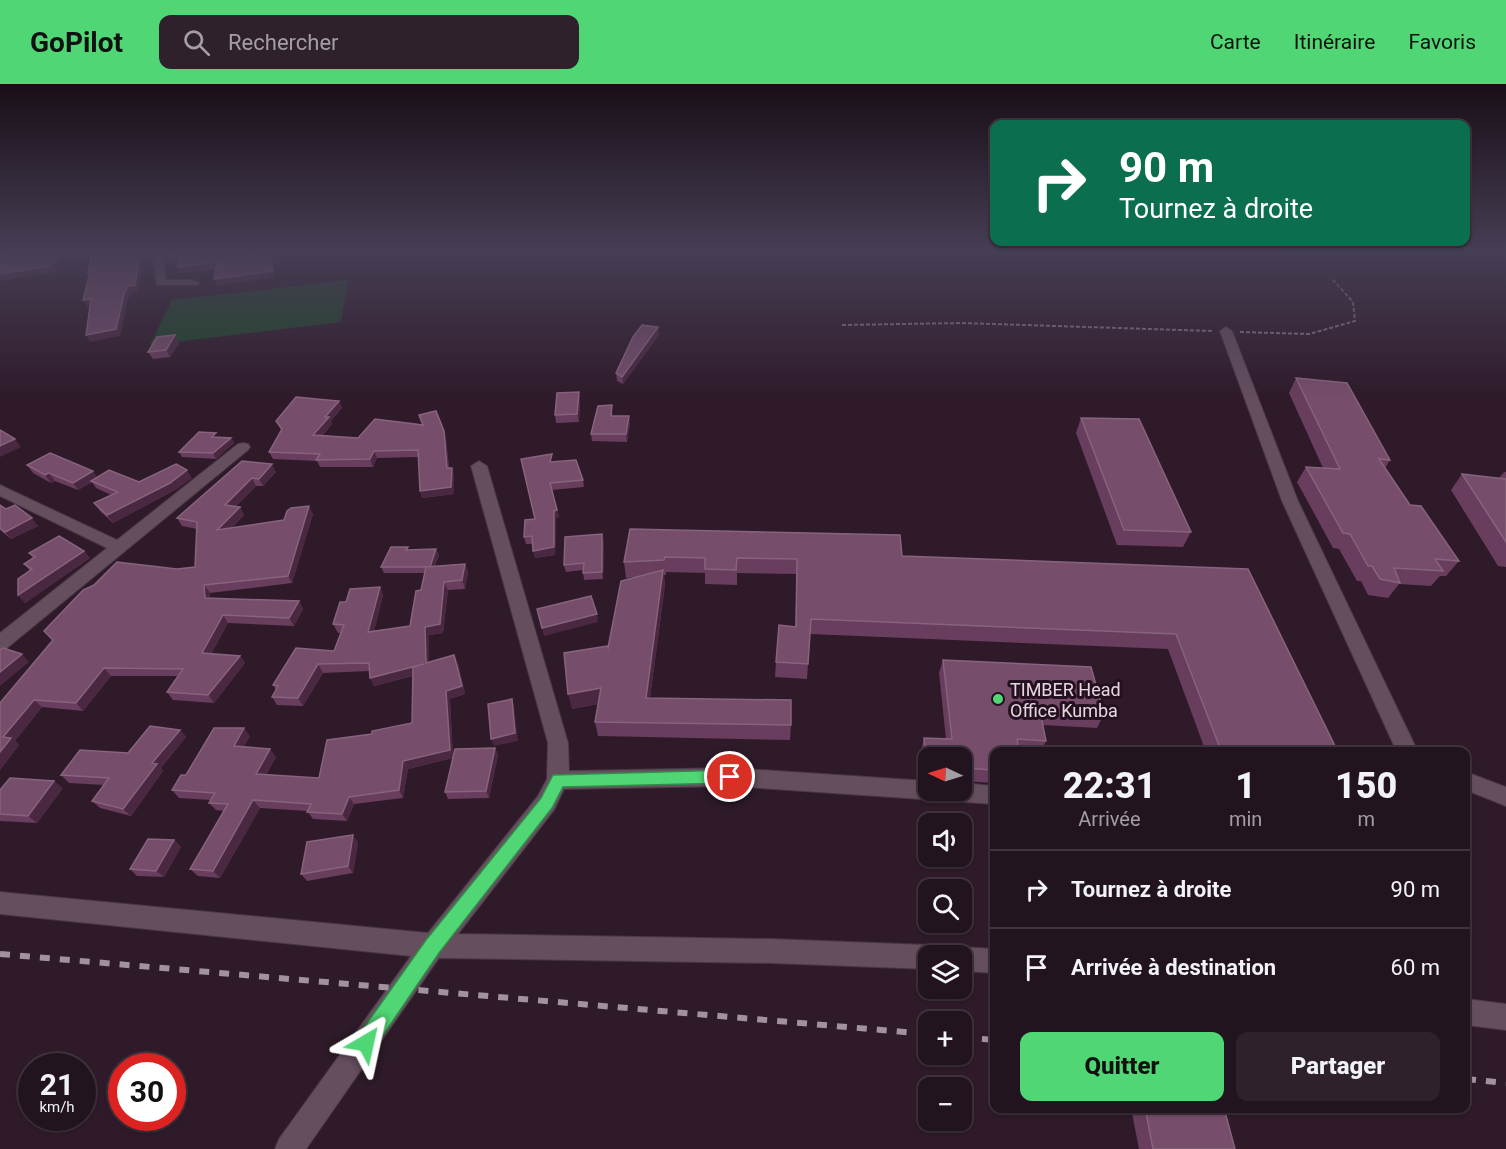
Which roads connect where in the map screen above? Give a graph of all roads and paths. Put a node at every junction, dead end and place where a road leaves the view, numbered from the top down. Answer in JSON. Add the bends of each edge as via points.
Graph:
{"nodes":[{"id":1,"x":1352,"y":301,"type":"edge"},
{"id":2,"x":842,"y":325,"type":"dead end"},
{"id":3,"x":1226,"y":331,"type":"junction"},
{"id":4,"x":243,"y":447,"type":"dead end"},
{"id":5,"x":478,"y":466,"type":"dead end"},
{"id":6,"x":0,"y":490,"type":"edge"},
{"id":7,"x":119,"y":547,"type":"junction"},
{"id":8,"x":0,"y":643,"type":"edge"},
{"id":9,"x":1406,"y":747,"type":"edge"},
{"id":10,"x":558,"y":780,"type":"junction"},
{"id":11,"x":1470,"y":783,"type":"edge"},
{"id":12,"x":918,"y":789,"type":"edge"},
{"id":13,"x":972,"y":793,"type":"edge"},
{"id":14,"x":990,"y":795,"type":"edge"},
{"id":15,"x":1506,"y":797,"type":"edge"},
{"id":16,"x":0,"y":903,"type":"edge"},
{"id":17,"x":433,"y":946,"type":"junction"},
{"id":18,"x":918,"y":957,"type":"edge"},
{"id":19,"x":972,"y":960,"type":"edge"},
{"id":20,"x":990,"y":961,"type":"edge"},
{"id":21,"x":1470,"y":1012,"type":"edge"},
{"id":22,"x":1506,"y":1017,"type":"edge"},
{"id":23,"x":289,"y":1149,"type":"edge"}],
"edges":[{"from":1,"to":3,"type":"path","via":[[1355,321],[1309,334]]},
{"from":2,"to":3,"type":"path","via":[[962,323]]},
{"from":3,"to":9,"type":"street","via":[[1290,501]]},
{"from":4,"to":7,"type":"street"},
{"from":5,"to":10,"type":"street","via":[[558,743]]},
{"from":6,"to":7,"type":"street"},
{"from":7,"to":8,"type":"street"},
{"from":10,"to":12,"type":"street","via":[[730,777]]},
{"from":10,"to":17,"type":"street","via":[[546,803]]},
{"from":11,"to":15,"type":"street"},
{"from":13,"to":14,"type":"street"},
{"from":16,"to":17,"type":"street"},
{"from":17,"to":18,"type":"street"},
{"from":17,"to":23,"type":"street"},
{"from":19,"to":20,"type":"street"},
{"from":21,"to":22,"type":"street"}]}
